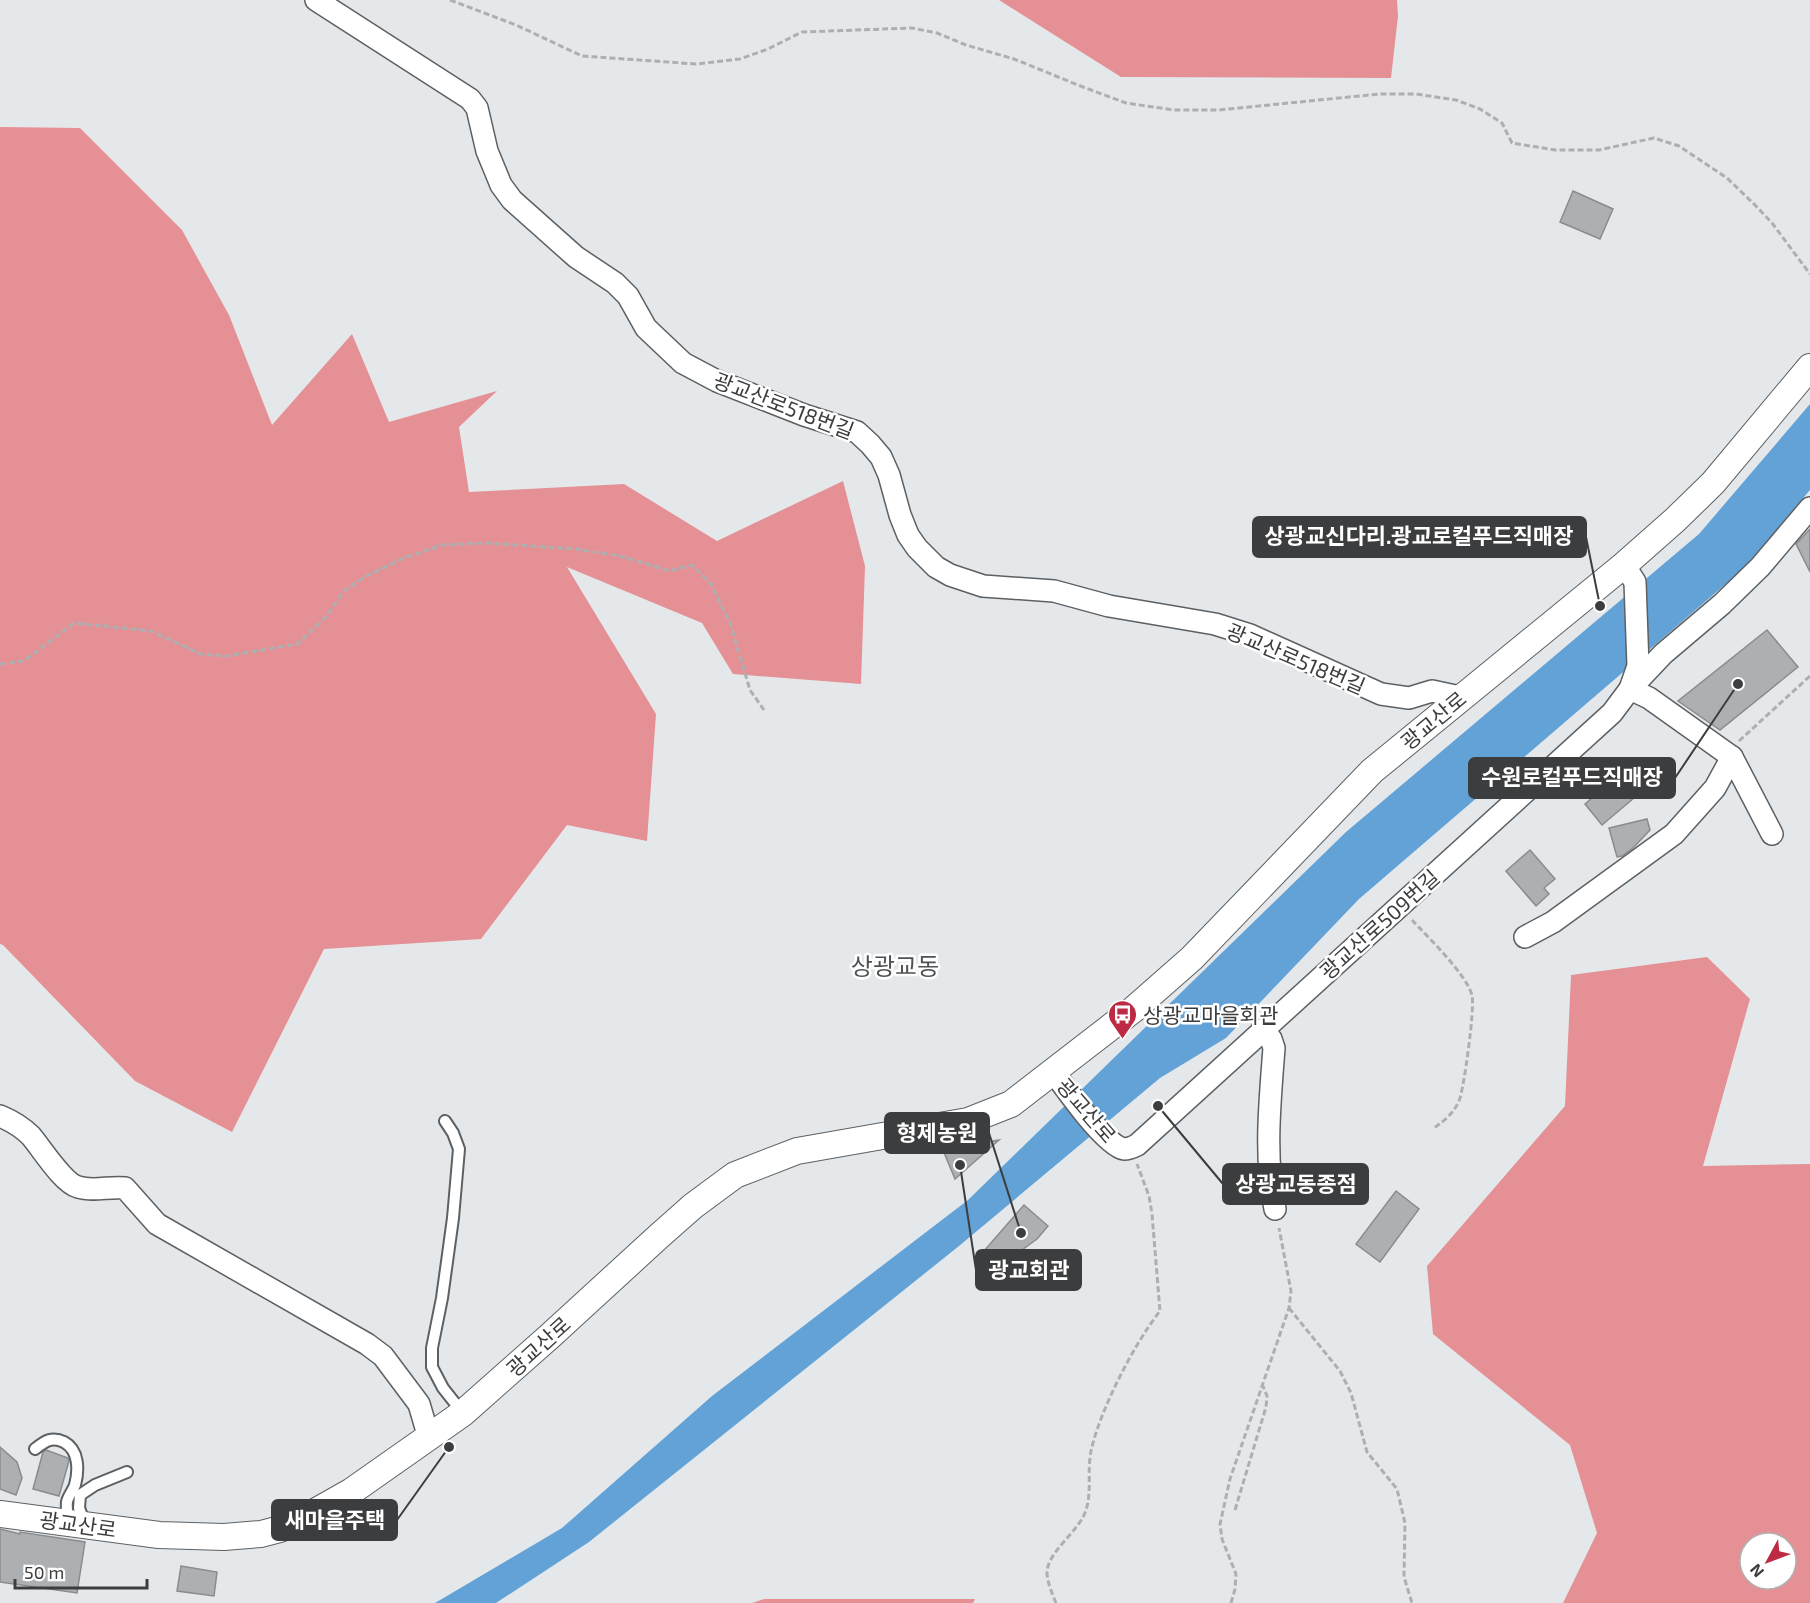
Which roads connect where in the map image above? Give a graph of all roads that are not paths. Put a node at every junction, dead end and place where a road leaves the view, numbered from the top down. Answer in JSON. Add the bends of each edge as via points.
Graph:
{"nodes":[{"id":1,"x":316,"y":0,"type":"edge"},
{"id":2,"x":1810,"y":367,"type":"edge"},
{"id":3,"x":1810,"y":508,"type":"edge"},
{"id":4,"x":1630,"y":573,"type":"junction"},
{"id":5,"x":1630,"y":689,"type":"junction"},
{"id":6,"x":1460,"y":697,"type":"junction"},
{"id":7,"x":1731,"y":756,"type":"junction"},
{"id":8,"x":1772,"y":834,"type":"dead end"},
{"id":9,"x":1525,"y":937,"type":"dead end"},
{"id":10,"x":1262,"y":1030,"type":"junction"},
{"id":11,"x":1053,"y":1071,"type":"junction"},
{"id":12,"x":0,"y":1116,"type":"edge"},
{"id":13,"x":446,"y":1120,"type":"dead end"},
{"id":14,"x":1119,"y":1145,"type":"joint"},
{"id":15,"x":1275,"y":1209,"type":"road end"},
{"id":16,"x":463,"y":1413,"type":"junction"},
{"id":17,"x":429,"y":1438,"type":"junction"},
{"id":18,"x":35,"y":1449,"type":"dead end"},
{"id":19,"x":127,"y":1472,"type":"dead end"},
{"id":20,"x":0,"y":1514,"type":"edge"},
{"id":21,"x":77,"y":1523,"type":"junction"}],
"edges":[{"from":1,"to":6,"type":"street","name":"광교산로518번길","via":[[470,99],[477,108],[487,151],[501,185],[512,200],[576,257],[615,283],[628,296],[646,328],[683,363],[804,415],[857,432],[881,458],[889,474],[908,535],[936,567],[983,586],[1054,591],[1109,606],[1215,624],[1250,635],[1380,694],[1409,698],[1432,691]]},
{"from":2,"to":4,"type":"street","name":"광교산로","via":[[1713,483]]},
{"from":3,"to":5,"type":"street","via":[[1760,567]]},
{"from":4,"to":5,"type":"street","name":"광교산로509번길","via":[[1638,666]]},
{"from":4,"to":6,"type":"street","name":"광교산로"},
{"from":5,"to":7,"type":"street","via":[[1649,698]]},
{"from":5,"to":10,"type":"street","name":"광교산로509번길","via":[[1612,712]]},
{"from":6,"to":11,"type":"street","name":"광교산로","via":[[1372,771],[1192,958]]},
{"from":7,"to":8,"type":"street"},
{"from":7,"to":9,"type":"street","via":[[1715,788],[1674,834],[1553,922]]},
{"from":10,"to":14,"type":"street","name":"광교산로509번길","via":[[1137,1145]]},
{"from":10,"to":15,"type":"street","via":[[1274,1048],[1269,1118]]},
{"from":11,"to":14,"type":"street","name":"광교산로"},
{"from":11,"to":16,"type":"street","name":"광교산로","via":[[1011,1104],[968,1121],[797,1151],[735,1175],[693,1206]]},
{"from":12,"to":17,"type":"street","via":[[30,1135],[76,1187],[125,1188],[157,1224],[383,1356],[419,1404]]},
{"from":13,"to":16,"type":"lane","via":[[459,1149],[432,1367]]},
{"from":16,"to":17,"type":"street","name":"광교산로"},
{"from":17,"to":21,"type":"street","name":"광교산로","via":[[352,1491],[306,1517],[261,1534],[159,1535]]},
{"from":18,"to":21,"type":"lane","via":[[55,1438],[74,1450],[75,1484],[67,1503]]},
{"from":19,"to":21,"type":"lane","via":[[80,1495]]},
{"from":20,"to":21,"type":"street","name":"광교산로"}]}
